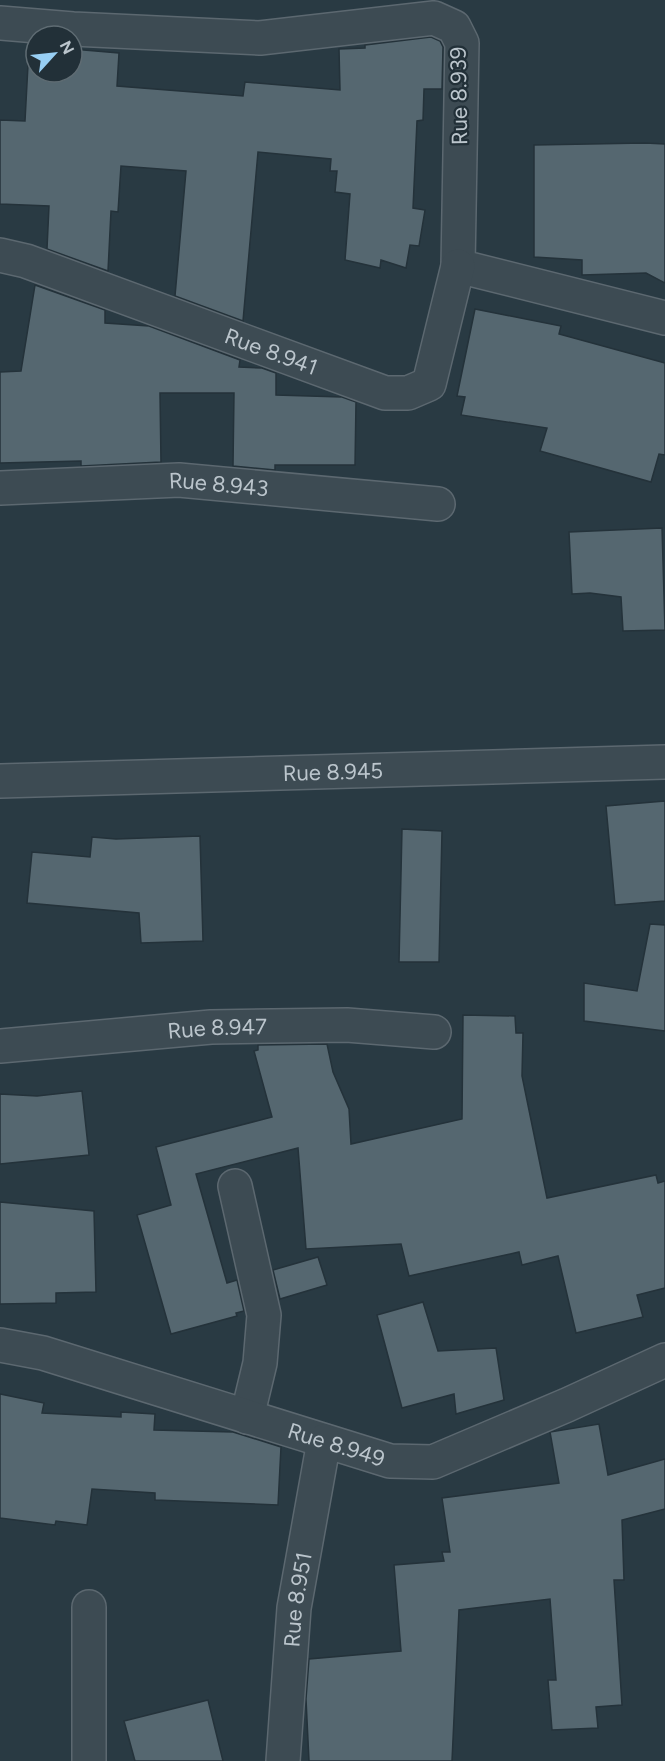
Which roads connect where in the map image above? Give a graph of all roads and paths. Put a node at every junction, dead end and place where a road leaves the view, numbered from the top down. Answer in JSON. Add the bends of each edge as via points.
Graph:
{"nodes":[{"id":1,"x":0,"y":23,"type":"edge"},
{"id":2,"x":0,"y":255,"type":"edge"},
{"id":3,"x":458,"y":266,"type":"junction"},
{"id":4,"x":665,"y":318,"type":"edge"},
{"id":5,"x":0,"y":488,"type":"edge"},
{"id":6,"x":438,"y":504,"type":"dead end"},
{"id":7,"x":665,"y":762,"type":"edge"},
{"id":8,"x":0,"y":781,"type":"edge"},
{"id":9,"x":434,"y":1032,"type":"dead end"},
{"id":10,"x":0,"y":1046,"type":"edge"},
{"id":11,"x":236,"y":1186,"type":"dead end"},
{"id":12,"x":0,"y":1345,"type":"edge"},
{"id":13,"x":665,"y":1360,"type":"edge"},
{"id":14,"x":247,"y":1417,"type":"junction"},
{"id":15,"x":324,"y":1441,"type":"junction"},
{"id":16,"x":89,"y":1607,"type":"dead end"},
{"id":17,"x":89,"y":1761,"type":"edge"},
{"id":18,"x":283,"y":1761,"type":"edge"}],
"edges":[{"from":1,"to":3,"type":"street","name":"Rue 8.939","via":[[260,38],[434,18],[454,27],[462,43]]},
{"from":2,"to":3,"type":"street","name":"Rue 8.941","via":[[26,261],[385,393],[408,393],[429,384]]},
{"from":3,"to":4,"type":"street"},
{"from":5,"to":6,"type":"street","name":"Rue 8.943","via":[[178,480]]},
{"from":7,"to":8,"type":"street","name":"Rue 8.945"},
{"from":9,"to":10,"type":"street","name":"Rue 8.947","via":[[346,1025],[211,1027]]},
{"from":11,"to":14,"type":"street","via":[[264,1315],[260,1364]]},
{"from":12,"to":14,"type":"street","name":"Rue 8.949","via":[[43,1353]]},
{"from":13,"to":15,"type":"street","name":"Rue 8.949","via":[[433,1462],[390,1461]]},
{"from":14,"to":15,"type":"street","name":"Rue 8.949"},
{"from":15,"to":18,"type":"street","name":"Rue 8.951","via":[[294,1608]]},
{"from":16,"to":17,"type":"street"}]}
